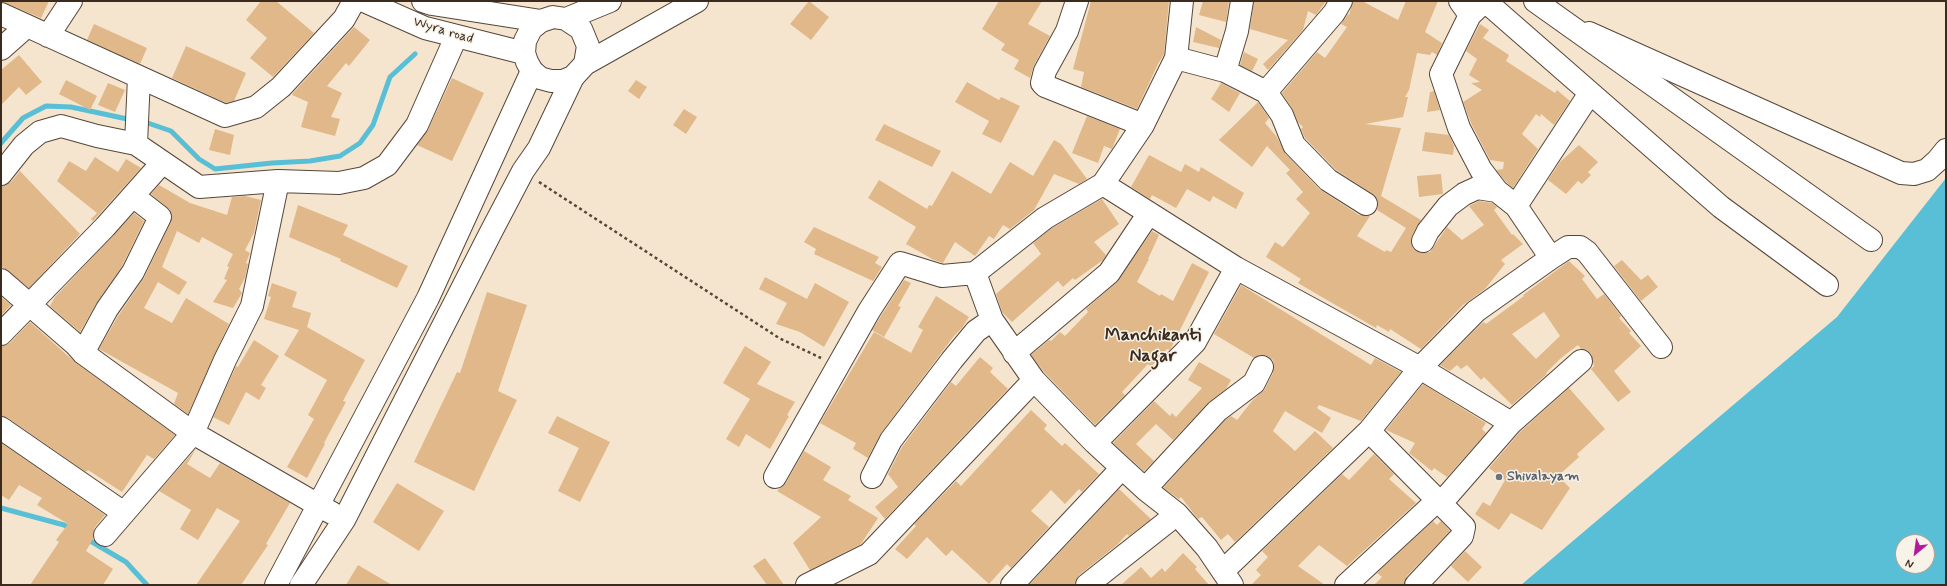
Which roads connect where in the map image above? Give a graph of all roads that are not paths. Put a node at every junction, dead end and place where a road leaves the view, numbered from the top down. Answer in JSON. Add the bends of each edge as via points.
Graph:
{"nodes":[{"id":1,"x":71,"y":1,"type":"edge"},
{"id":2,"x":354,"y":1,"type":"edge"},
{"id":3,"x":364,"y":1,"type":"edge"},
{"id":4,"x":423,"y":1,"type":"edge"},
{"id":5,"x":610,"y":1,"type":"edge"},
{"id":6,"x":697,"y":1,"type":"edge"},
{"id":7,"x":1077,"y":1,"type":"edge"},
{"id":8,"x":1182,"y":1,"type":"edge"},
{"id":9,"x":1242,"y":1,"type":"edge"},
{"id":10,"x":1341,"y":1,"type":"edge"},
{"id":11,"x":1535,"y":1,"type":"edge"},
{"id":12,"x":1465,"y":8,"type":"edge"},
{"id":13,"x":1,"y":14,"type":"edge"},
{"id":14,"x":566,"y":19,"type":"junction"},
{"id":15,"x":541,"y":21,"type":"junction"},
{"id":16,"x":1564,"y":22,"type":"junction"},
{"id":17,"x":26,"y":26,"type":"junction"},
{"id":18,"x":48,"y":36,"type":"junction"},
{"id":19,"x":456,"y":37,"type":"junction"},
{"id":20,"x":1,"y":49,"type":"edge"},
{"id":21,"x":1176,"y":58,"type":"junction"},
{"id":22,"x":528,"y":62,"type":"junction"},
{"id":23,"x":579,"y":70,"type":"junction"},
{"id":24,"x":1225,"y":71,"type":"junction"},
{"id":25,"x":138,"y":77,"type":"junction"},
{"id":26,"x":1266,"y":92,"type":"junction"},
{"id":27,"x":1590,"y":93,"type":"junction"},
{"id":28,"x":1143,"y":125,"type":"junction"},
{"id":29,"x":136,"y":139,"type":"junction"},
{"id":30,"x":1946,"y":150,"type":"edge"},
{"id":31,"x":162,"y":163,"type":"junction"},
{"id":32,"x":1,"y":174,"type":"edge"},
{"id":33,"x":278,"y":180,"type":"junction"},
{"id":34,"x":1103,"y":184,"type":"junction"},
{"id":35,"x":1497,"y":191,"type":"junction"},
{"id":36,"x":133,"y":196,"type":"junction"},
{"id":37,"x":1366,"y":204,"type":"dead end"},
{"id":38,"x":1516,"y":206,"type":"junction"},
{"id":39,"x":1149,"y":213,"type":"junction"},
{"id":40,"x":1871,"y":240,"type":"dead end"},
{"id":41,"x":1423,"y":241,"type":"dead end"},
{"id":42,"x":1552,"y":258,"type":"junction"},
{"id":43,"x":1236,"y":268,"type":"junction"},
{"id":44,"x":975,"y":273,"type":"junction"},
{"id":45,"x":1,"y":280,"type":"edge"},
{"id":46,"x":1827,"y":285,"type":"dead end"},
{"id":47,"x":30,"y":305,"type":"junction"},
{"id":48,"x":992,"y":320,"type":"junction"},
{"id":49,"x":1,"y":334,"type":"edge"},
{"id":50,"x":1661,"y":347,"type":"dead end"},
{"id":51,"x":83,"y":353,"type":"junction"},
{"id":52,"x":1014,"y":353,"type":"junction"},
{"id":53,"x":1581,"y":361,"type":"dead end"},
{"id":54,"x":1262,"y":367,"type":"dead end"},
{"id":55,"x":1420,"y":368,"type":"junction"},
{"id":56,"x":1034,"y":380,"type":"junction"},
{"id":57,"x":1511,"y":423,"type":"junction"},
{"id":58,"x":1,"y":428,"type":"edge"},
{"id":59,"x":1368,"y":431,"type":"junction"},
{"id":60,"x":193,"y":433,"type":"junction"},
{"id":61,"x":1096,"y":443,"type":"junction"},
{"id":62,"x":1122,"y":468,"type":"junction"},
{"id":63,"x":775,"y":477,"type":"dead end"},
{"id":64,"x":872,"y":477,"type":"dead end"},
{"id":65,"x":1145,"y":489,"type":"junction"},
{"id":66,"x":1440,"y":501,"type":"junction"},
{"id":67,"x":320,"y":506,"type":"junction"},
{"id":68,"x":124,"y":513,"type":"junction"},
{"id":69,"x":1177,"y":514,"type":"junction"},
{"id":70,"x":344,"y":520,"type":"junction"},
{"id":71,"x":105,"y":535,"type":"dead end"},
{"id":72,"x":1227,"y":578,"type":"edge"},
{"id":73,"x":276,"y":585,"type":"edge"},
{"id":74,"x":301,"y":585,"type":"edge"},
{"id":75,"x":807,"y":585,"type":"edge"},
{"id":76,"x":1012,"y":585,"type":"edge"},
{"id":77,"x":1087,"y":585,"type":"edge"},
{"id":78,"x":1346,"y":585,"type":"edge"},
{"id":79,"x":1416,"y":585,"type":"edge"}],
"edges":[{"from":1,"to":18,"type":"street"},
{"from":2,"to":25,"type":"street","via":[[344,19],[281,87],[256,107],[225,116]]},
{"from":3,"to":19,"type":"street","name":"Wyra road","via":[[425,28]]},
{"from":4,"to":15,"type":"street","name":"Wyra road"},
{"from":5,"to":14,"type":"street","name":"Wyra road"},
{"from":6,"to":23,"type":"street","name":"Wyra road"},
{"from":7,"to":28,"type":"street","via":[[1067,31],[1045,71],[1042,83]]},
{"from":8,"to":21,"type":"street"},
{"from":9,"to":24,"type":"street","via":[[1237,31]]},
{"from":10,"to":26,"type":"street","via":[[1334,13]]},
{"from":11,"to":16,"type":"street"},
{"from":12,"to":27,"type":"street","via":[[1485,1]]},
{"from":12,"to":35,"type":"street","via":[[1441,74],[1458,128],[1481,170]]},
{"from":13,"to":17,"type":"street"},
{"from":14,"to":15,"type":"street","name":"Wyra road","via":[[553,17]]},
{"from":14,"to":23,"type":"street","via":[[581,29],[588,46]]},
{"from":15,"to":22,"type":"street","via":[[531,29],[525,41]]},
{"from":16,"to":30,"type":"street","via":[[1901,173],[1914,174],[1927,170]]},
{"from":16,"to":40,"type":"street"},
{"from":17,"to":18,"type":"street"},
{"from":17,"to":20,"type":"street"},
{"from":18,"to":25,"type":"street"},
{"from":19,"to":22,"type":"street","name":"Wyra road"},
{"from":19,"to":33,"type":"street","via":[[417,125],[387,165],[364,178],[339,183]]},
{"from":21,"to":24,"type":"street"},
{"from":21,"to":28,"type":"street"},
{"from":22,"to":23,"type":"street","name":"Wyra road","via":[[540,78],[551,81],[562,81]]},
{"from":22,"to":67,"type":"street","via":[[428,298]]},
{"from":23,"to":70,"type":"street","via":[[539,148],[523,171]]},
{"from":24,"to":26,"type":"street"},
{"from":25,"to":29,"type":"street"},
{"from":26,"to":37,"type":"street","via":[[1282,115],[1294,145],[1328,180]]},
{"from":27,"to":38,"type":"street"},
{"from":27,"to":46,"type":"street","via":[[1721,207]]},
{"from":28,"to":34,"type":"street"},
{"from":29,"to":31,"type":"street"},
{"from":29,"to":32,"type":"street","via":[[97,136],[61,126],[40,132],[24,145]]},
{"from":31,"to":33,"type":"street","via":[[199,187]]},
{"from":31,"to":36,"type":"street"},
{"from":33,"to":60,"type":"street","via":[[252,306]]},
{"from":34,"to":39,"type":"street"},
{"from":34,"to":44,"type":"street","via":[[1045,218]]},
{"from":35,"to":38,"type":"street"},
{"from":35,"to":41,"type":"street","via":[[1478,188],[1464,194],[1448,206]]},
{"from":36,"to":47,"type":"street"},
{"from":36,"to":51,"type":"street","via":[[160,217],[133,272],[107,309]]},
{"from":38,"to":42,"type":"street"},
{"from":39,"to":43,"type":"street"},
{"from":39,"to":52,"type":"street","via":[[1109,274]]},
{"from":42,"to":50,"type":"street","via":[[1568,247],[1580,247],[1587,252]]},
{"from":42,"to":55,"type":"street","via":[[1476,311]]},
{"from":43,"to":55,"type":"street"},
{"from":43,"to":61,"type":"street","via":[[1195,342]]},
{"from":44,"to":48,"type":"street"},
{"from":44,"to":63,"type":"street","via":[[942,276],[900,263]]},
{"from":45,"to":47,"type":"street"},
{"from":47,"to":49,"type":"street"},
{"from":47,"to":51,"type":"street"},
{"from":48,"to":52,"type":"street"},
{"from":48,"to":64,"type":"street","via":[[976,331],[947,366],[891,440]]},
{"from":51,"to":60,"type":"street"},
{"from":52,"to":56,"type":"street"},
{"from":53,"to":57,"type":"street"},
{"from":54,"to":65,"type":"street","via":[[1254,383],[1217,411]]},
{"from":55,"to":57,"type":"street"},
{"from":55,"to":59,"type":"street"},
{"from":56,"to":61,"type":"street"},
{"from":56,"to":75,"type":"street","via":[[869,554]]},
{"from":57,"to":66,"type":"street"},
{"from":58,"to":68,"type":"street"},
{"from":59,"to":66,"type":"street"},
{"from":59,"to":72,"type":"street"},
{"from":60,"to":67,"type":"street"},
{"from":60,"to":68,"type":"street"},
{"from":61,"to":62,"type":"street"},
{"from":62,"to":65,"type":"street"},
{"from":62,"to":76,"type":"street"},
{"from":65,"to":69,"type":"street"},
{"from":66,"to":78,"type":"street"},
{"from":66,"to":79,"type":"street","via":[[1462,523],[1464,532]]},
{"from":67,"to":70,"type":"street"},
{"from":67,"to":73,"type":"street"},
{"from":68,"to":71,"type":"street"},
{"from":69,"to":72,"type":"street","via":[[1207,548]]},
{"from":69,"to":77,"type":"street"},
{"from":70,"to":74,"type":"street"}]}
